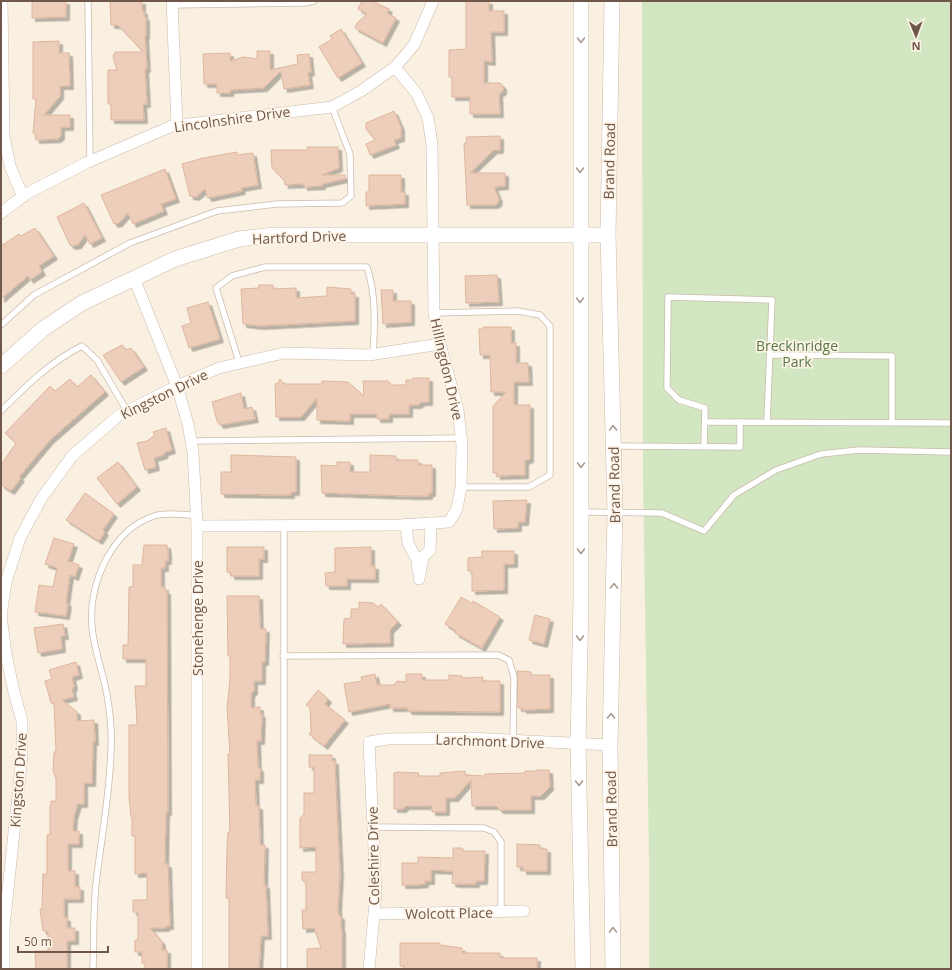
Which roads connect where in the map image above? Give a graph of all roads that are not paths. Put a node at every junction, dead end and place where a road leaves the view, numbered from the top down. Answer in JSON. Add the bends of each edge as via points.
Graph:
{"nodes":[{"id":1,"x":2,"y":1,"type":"edge"},
{"id":2,"x":88,"y":1,"type":"edge"},
{"id":3,"x":314,"y":1,"type":"edge"},
{"id":4,"x":433,"y":1,"type":"edge"},
{"id":5,"x":581,"y":1,"type":"edge"},
{"id":6,"x":612,"y":1,"type":"edge"},
{"id":7,"x":261,"y":2,"type":"edge"},
{"id":8,"x":172,"y":3,"type":"edge"},
{"id":9,"x":396,"y":67,"type":"junction"},
{"id":10,"x":332,"y":108,"type":"junction"},
{"id":11,"x":177,"y":126,"type":"junction"},
{"id":12,"x":90,"y":162,"type":"junction"},
{"id":13,"x":23,"y":197,"type":"junction"},
{"id":14,"x":1,"y":213,"type":"edge"},
{"id":15,"x":580,"y":235,"type":"junction"},
{"id":16,"x":608,"y":235,"type":"junction"},
{"id":17,"x":433,"y":236,"type":"junction"},
{"id":18,"x":134,"y":278,"type":"junction"},
{"id":19,"x":434,"y":312,"type":"junction"},
{"id":20,"x":1,"y":325,"type":"edge"},
{"id":21,"x":440,"y":344,"type":"junction"},
{"id":22,"x":373,"y":354,"type":"junction"},
{"id":23,"x":770,"y":355,"type":"junction"},
{"id":24,"x":239,"y":362,"type":"junction"},
{"id":25,"x":1,"y":366,"type":"edge"},
{"id":26,"x":177,"y":386,"type":"junction"},
{"id":27,"x":1,"y":411,"type":"edge"},
{"id":28,"x":127,"y":411,"type":"junction"},
{"id":29,"x":705,"y":422,"type":"junction"},
{"id":30,"x":740,"y":422,"type":"junction"},
{"id":31,"x":767,"y":422,"type":"junction"},
{"id":32,"x":892,"y":422,"type":"junction"},
{"id":33,"x":951,"y":423,"type":"edge"},
{"id":34,"x":461,"y":438,"type":"junction"},
{"id":35,"x":191,"y":441,"type":"junction"},
{"id":36,"x":613,"y":446,"type":"junction"},
{"id":37,"x":704,"y":446,"type":"junction"},
{"id":38,"x":951,"y":452,"type":"edge"},
{"id":39,"x":461,"y":487,"type":"junction"},
{"id":40,"x":581,"y":512,"type":"junction"},
{"id":41,"x":615,"y":512,"type":"junction"},
{"id":42,"x":196,"y":521,"type":"junction"},
{"id":43,"x":431,"y":523,"type":"junction"},
{"id":44,"x":406,"y":524,"type":"junction"},
{"id":45,"x":284,"y":527,"type":"junction"},
{"id":46,"x":283,"y":656,"type":"junction"},
{"id":47,"x":513,"y":741,"type":"junction"},
{"id":48,"x":369,"y":742,"type":"joint"},
{"id":49,"x":578,"y":744,"type":"junction"},
{"id":50,"x":610,"y":745,"type":"junction"},
{"id":51,"x":373,"y":827,"type":"junction"},
{"id":52,"x":501,"y":911,"type":"junction"},
{"id":53,"x":524,"y":911,"type":"dead end"},
{"id":54,"x":374,"y":914,"type":"junction"},
{"id":55,"x":3,"y":934,"type":"edge"},
{"id":56,"x":4,"y":969,"type":"edge"},
{"id":57,"x":93,"y":969,"type":"edge"},
{"id":58,"x":197,"y":969,"type":"edge"},
{"id":59,"x":284,"y":969,"type":"edge"},
{"id":60,"x":369,"y":969,"type":"edge"},
{"id":61,"x":583,"y":969,"type":"edge"},
{"id":62,"x":613,"y":969,"type":"edge"}],
"edges":[{"from":1,"to":13,"type":"street","via":[[4,136],[10,166]]},
{"from":2,"to":12,"type":"lane"},
{"from":3,"to":7,"type":"lane"},
{"from":4,"to":9,"type":"street","name":"Lincolnshire Drive","via":[[414,45]]},
{"from":5,"to":15,"type":"main road","name":"Brand Road","one_way":true},
{"from":6,"to":16,"type":"main road","name":"Brand Road"},
{"from":7,"to":8,"type":"lane"},
{"from":8,"to":11,"type":"street"},
{"from":9,"to":10,"type":"street","name":"Lincolnshire Drive"},
{"from":9,"to":17,"type":"street","name":"Hillingdon Drive","via":[[416,94],[428,118],[432,145]]},
{"from":10,"to":11,"type":"street","name":"Lincolnshire Drive"},
{"from":10,"to":20,"type":"lane","via":[[350,154],[351,196],[342,203],[277,204],[218,211],[130,244],[34,295]]},
{"from":11,"to":12,"type":"street","name":"Lincolnshire Drive"},
{"from":12,"to":13,"type":"street","name":"Lincolnshire Drive"},
{"from":13,"to":14,"type":"street","name":"Lincolnshire Drive"},
{"from":15,"to":16,"type":"main road","name":"Hartford Drive"},
{"from":15,"to":17,"type":"main road","name":"Hartford Drive"},
{"from":15,"to":40,"type":"main road","name":"Brand Road","one_way":true},
{"from":36,"to":16,"type":"main road","name":"Brand Road","one_way":true},
{"from":17,"to":18,"type":"main road","name":"Hartford Drive","via":[[274,235],[239,239],[175,259]]},
{"from":17,"to":19,"type":"street","name":"Hillingdon Drive"},
{"from":18,"to":25,"type":"main road","name":"Hartford Drive","via":[[82,303],[49,324]]},
{"from":18,"to":26,"type":"street","name":"Stonehenge Drive"},
{"from":19,"to":21,"type":"street","name":"Hillingdon Drive"},
{"from":19,"to":39,"type":"lane","via":[[518,311],[540,315],[550,326],[550,475],[529,487]]},
{"from":21,"to":22,"type":"street","name":"Kingston Drive"},
{"from":21,"to":34,"type":"street","name":"Hillingdon Drive","via":[[458,410]]},
{"from":22,"to":24,"type":"street","name":"Kingston Drive","via":[[284,353]]},
{"from":22,"to":24,"type":"lane","via":[[372,282],[367,267],[265,267],[232,276],[216,288]]},
{"from":23,"to":29,"type":"lane","via":[[772,300],[668,297],[666,388],[679,400],[705,408]]},
{"from":23,"to":31,"type":"lane"},
{"from":23,"to":32,"type":"lane","via":[[892,356]]},
{"from":24,"to":26,"type":"street","name":"Kingston Drive"},
{"from":26,"to":28,"type":"street","name":"Kingston Drive"},
{"from":26,"to":35,"type":"street","name":"Stonehenge Drive"},
{"from":27,"to":28,"type":"lane","via":[[36,376],[63,356],[82,346],[97,360]]},
{"from":28,"to":55,"type":"street","name":"Kingston Drive","via":[[72,456],[41,499],[20,538],[6,582],[2,616],[7,662],[22,721],[22,756]]},
{"from":29,"to":30,"type":"lane"},
{"from":29,"to":37,"type":"lane"},
{"from":30,"to":31,"type":"lane"},
{"from":30,"to":37,"type":"lane","via":[[740,447]]},
{"from":31,"to":32,"type":"lane"},
{"from":32,"to":33,"type":"lane"},
{"from":34,"to":35,"type":"lane"},
{"from":34,"to":39,"type":"street","name":"Hillingdon Drive"},
{"from":35,"to":42,"type":"street","name":"Stonehenge Drive"},
{"from":36,"to":37,"type":"lane"},
{"from":36,"to":41,"type":"main road","name":"Brand Road"},
{"from":38,"to":41,"type":"lane","via":[[867,450],[821,454],[776,470],[734,495],[704,531],[662,513]]},
{"from":39,"to":43,"type":"street","name":"Hillingdon Drive","via":[[457,509],[449,522]]},
{"from":40,"to":41,"type":"lane"},
{"from":40,"to":49,"type":"main road","name":"Brand Road","one_way":true},
{"from":50,"to":41,"type":"main road","name":"Brand Road","one_way":true},
{"from":42,"to":45,"type":"street","name":"Hillingdon Drive"},
{"from":42,"to":57,"type":"lane","via":[[155,516],[140,522],[114,548],[99,574],[94,591],[92,626],[107,696],[111,747],[110,778],[96,886]]},
{"from":42,"to":58,"type":"street","name":"Stonehenge Drive"},
{"from":43,"to":44,"type":"street","name":"Hillingdon Drive"},
{"from":43,"to":44,"type":"street","via":[[430,550],[423,557],[420,579],[417,560],[408,544]]},
{"from":44,"to":45,"type":"street","name":"Hillingdon Drive"},
{"from":45,"to":46,"type":"lane"},
{"from":46,"to":47,"type":"lane","via":[[498,655],[509,660],[514,677]]},
{"from":46,"to":59,"type":"lane"},
{"from":47,"to":48,"type":"street","name":"Larchmont Drive","via":[[469,738]]},
{"from":47,"to":49,"type":"street","name":"Larchmont Drive"},
{"from":48,"to":51,"type":"street","name":"Coleshire Drive"},
{"from":49,"to":50,"type":"street","name":"Larchmont Drive"},
{"from":49,"to":61,"type":"main road","name":"Brand Road","one_way":true},
{"from":62,"to":50,"type":"main road","name":"Brand Road","one_way":true},
{"from":51,"to":52,"type":"lane","via":[[484,828],[494,832],[501,842]]},
{"from":51,"to":54,"type":"street","name":"Coleshire Drive","via":[[376,893]]},
{"from":52,"to":53,"type":"street","name":"Wolcott Place"},
{"from":52,"to":54,"type":"street","name":"Wolcott Place"},
{"from":54,"to":60,"type":"street","name":"Coleshire Drive"},
{"from":55,"to":56,"type":"street","name":"Kingston Drive"}]}
